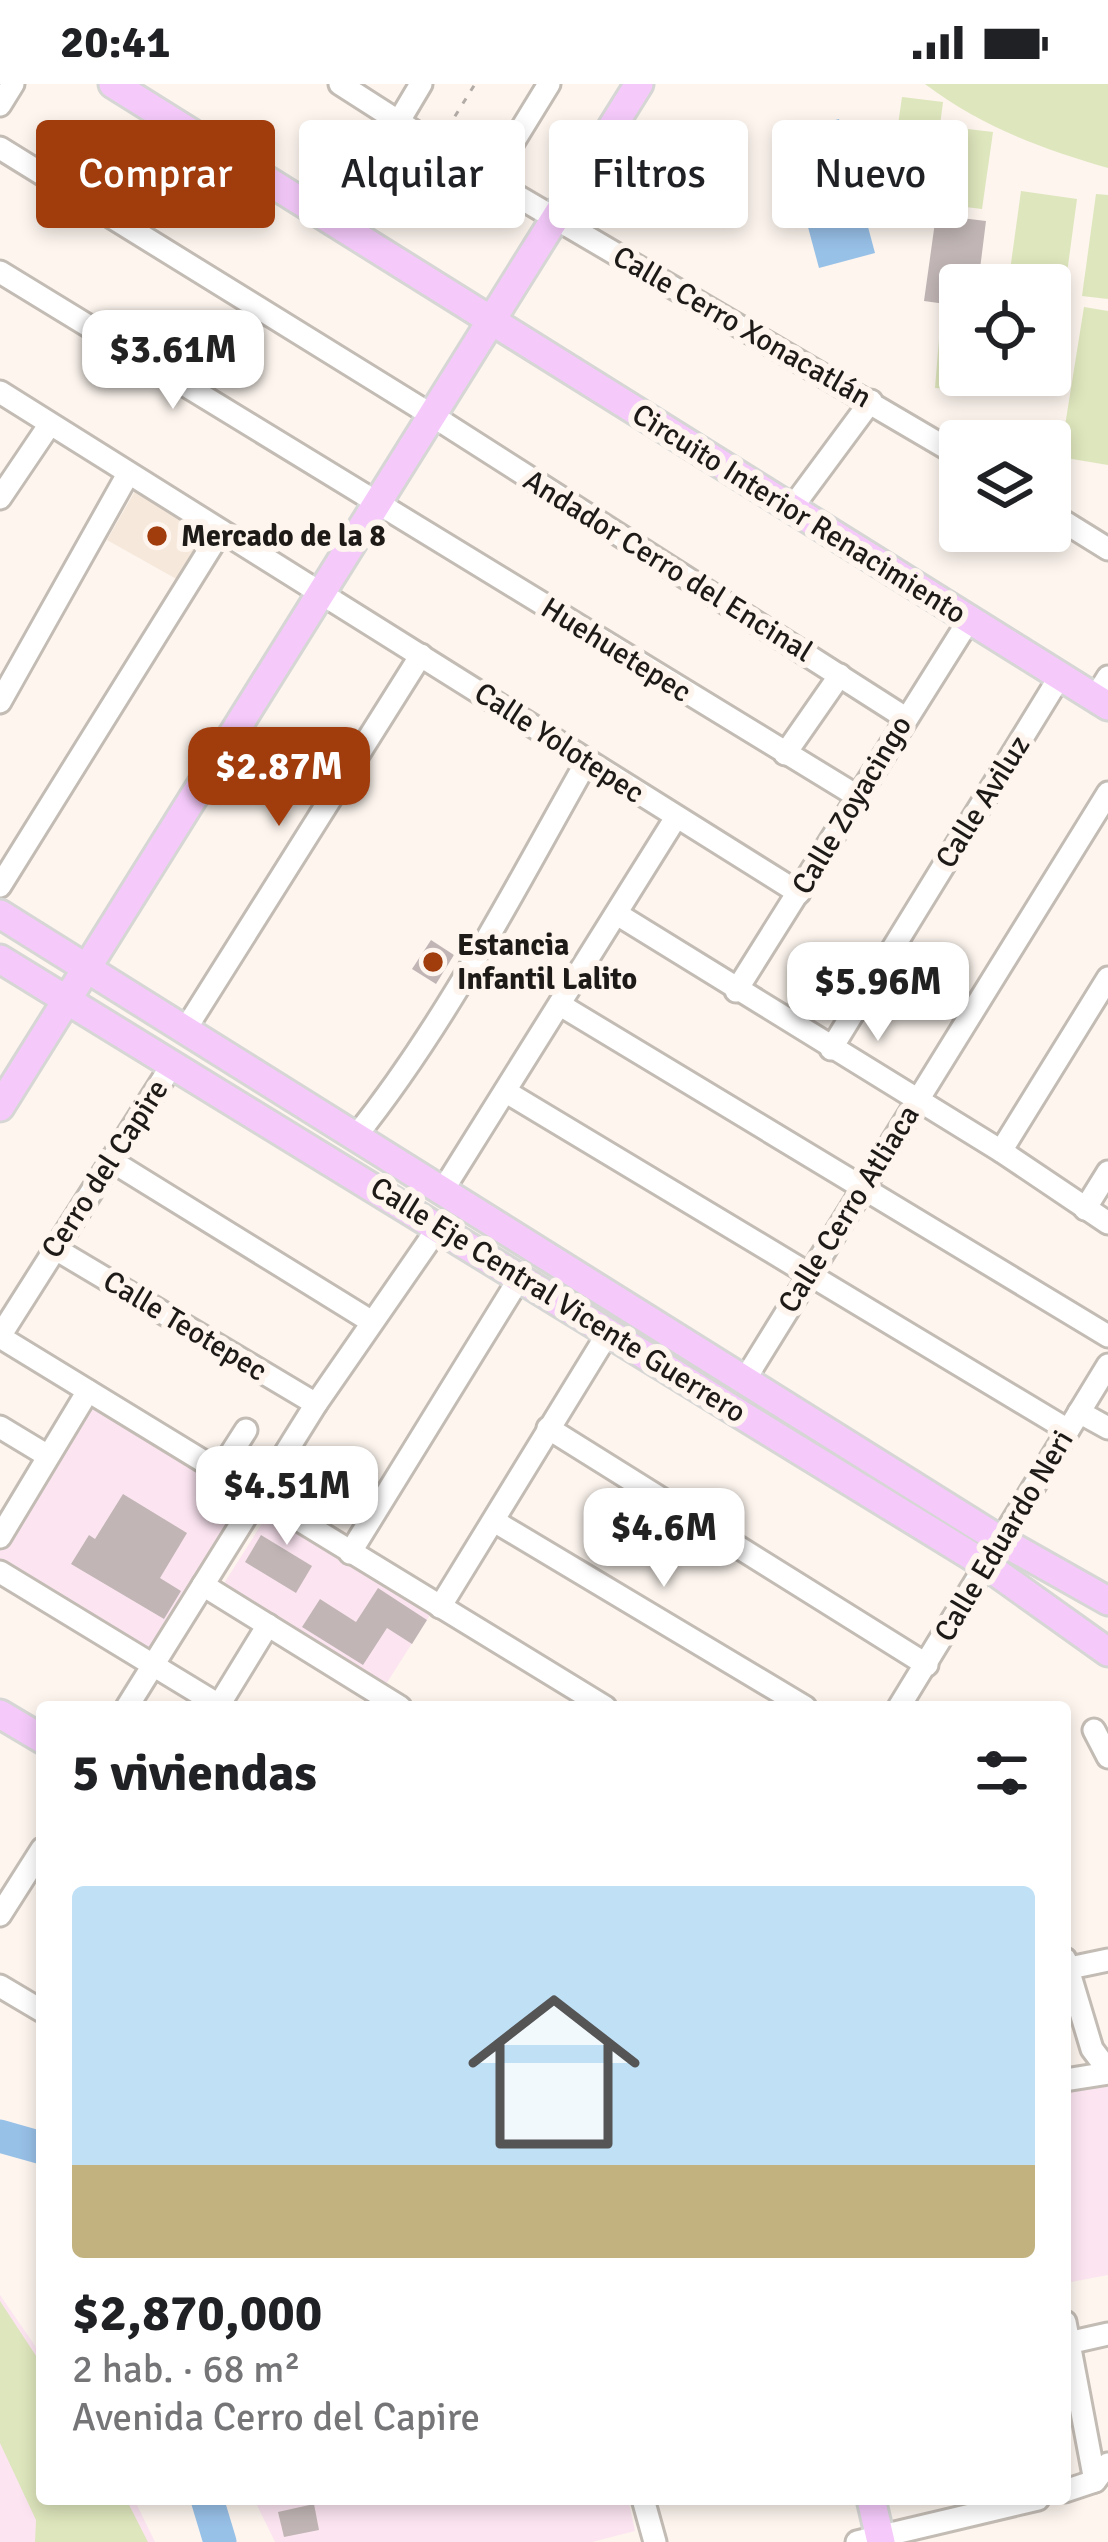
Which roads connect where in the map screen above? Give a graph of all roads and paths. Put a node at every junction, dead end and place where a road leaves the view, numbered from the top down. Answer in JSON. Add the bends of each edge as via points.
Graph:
{"nodes":[{"id":1,"x":13,"y":84,"type":"edge"},
{"id":2,"x":113,"y":84,"type":"edge"},
{"id":3,"x":340,"y":84,"type":"edge"},
{"id":4,"x":421,"y":84,"type":"edge"},
{"id":5,"x":475,"y":84,"type":"edge"},
{"id":6,"x":549,"y":84,"type":"edge"},
{"id":7,"x":639,"y":84,"type":"edge"},
{"id":8,"x":0,"y":105,"type":"edge"},
{"id":9,"x":396,"y":120,"type":"edge"},
{"id":10,"x":400,"y":120,"type":"edge"},
{"id":11,"x":452,"y":120,"type":"edge"},
{"id":12,"x":617,"y":120,"type":"edge"},
{"id":13,"x":525,"y":123,"type":"edge"},
{"id":14,"x":0,"y":148,"type":"edge"},
{"id":15,"x":549,"y":228,"type":"edge"},
{"id":16,"x":571,"y":228,"type":"edge"},
{"id":17,"x":0,"y":272,"type":"edge"},
{"id":18,"x":491,"y":321,"type":"junction"},
{"id":19,"x":0,"y":392,"type":"edge"},
{"id":20,"x":872,"y":401,"type":"junction"},
{"id":21,"x":433,"y":416,"type":"junction"},
{"id":22,"x":50,"y":424,"type":"junction"},
{"id":23,"x":939,"y":444,"type":"edge"},
{"id":24,"x":128,"y":474,"type":"junction"},
{"id":25,"x":0,"y":498,"type":"edge"},
{"id":26,"x":376,"y":503,"type":"junction"},
{"id":27,"x":791,"y":509,"type":"junction"},
{"id":28,"x":1071,"y":526,"type":"edge"},
{"id":29,"x":221,"y":531,"type":"junction"},
{"id":30,"x":1108,"y":549,"type":"edge"},
{"id":31,"x":321,"y":590,"type":"junction"},
{"id":32,"x":969,"y":620,"type":"junction"},
{"id":33,"x":421,"y":655,"type":"junction"},
{"id":34,"x":840,"y":675,"type":"junction"},
{"id":35,"x":1059,"y":678,"type":"junction"},
{"id":36,"x":1104,"y":693,"type":"edge"},
{"id":37,"x":0,"y":702,"type":"edge"},
{"id":38,"x":904,"y":717,"type":"junction"},
{"id":39,"x":785,"y":754,"type":"junction"},
{"id":40,"x":587,"y":761,"type":"junction"},
{"id":41,"x":1108,"y":793,"type":"edge"},
{"id":42,"x":856,"y":796,"type":"junction"},
{"id":43,"x":675,"y":818,"type":"junction"},
{"id":44,"x":0,"y":886,"type":"edge"},
{"id":45,"x":799,"y":893,"type":"junction"},
{"id":46,"x":0,"y":914,"type":"edge"},
{"id":47,"x":616,"y":914,"type":"junction"},
{"id":48,"x":0,"y":959,"type":"edge"},
{"id":49,"x":84,"y":967,"type":"junction"},
{"id":50,"x":1108,"y":978,"type":"edge"},
{"id":51,"x":736,"y":991,"type":"junction"},
{"id":52,"x":64,"y":998,"type":"junction"},
{"id":53,"x":562,"y":1006,"type":"junction"},
{"id":54,"x":185,"y":1030,"type":"junction"},
{"id":55,"x":830,"y":1049,"type":"junction"},
{"id":56,"x":172,"y":1065,"type":"junction"},
{"id":57,"x":508,"y":1093,"type":"junction"},
{"id":58,"x":2,"y":1097,"type":"edge"},
{"id":59,"x":916,"y":1101,"type":"junction"},
{"id":60,"x":356,"y":1136,"type":"junction"},
{"id":61,"x":1001,"y":1151,"type":"junction"},
{"id":62,"x":110,"y":1160,"type":"junction"},
{"id":63,"x":1108,"y":1172,"type":"edge"},
{"id":64,"x":443,"y":1190,"type":"junction"},
{"id":65,"x":863,"y":1190,"type":"junction"},
{"id":66,"x":1085,"y":1209,"type":"junction"},
{"id":67,"x":1108,"y":1223,"type":"edge"},
{"id":68,"x":440,"y":1225,"type":"junction"},
{"id":69,"x":54,"y":1247,"type":"junction"},
{"id":70,"x":809,"y":1273,"type":"junction"},
{"id":71,"x":519,"y":1279,"type":"junction"},
{"id":72,"x":372,"y":1322,"type":"junction"},
{"id":73,"x":608,"y":1333,"type":"junction"},
{"id":74,"x":0,"y":1336,"type":"edge"},
{"id":75,"x":1108,"y":1336,"type":"edge"},
{"id":76,"x":1108,"y":1365,"type":"edge"},
{"id":77,"x":744,"y":1381,"type":"junction"},
{"id":78,"x":88,"y":1391,"type":"junction"},
{"id":79,"x":316,"y":1404,"type":"junction"},
{"id":80,"x":1074,"y":1421,"type":"junction"},
{"id":81,"x":0,"y":1427,"type":"edge"},
{"id":82,"x":548,"y":1428,"type":"junction"},
{"id":83,"x":1108,"y":1428,"type":"edge"},
{"id":84,"x":246,"y":1430,"type":"dead end"},
{"id":85,"x":48,"y":1456,"type":"junction"},
{"id":86,"x":219,"y":1472,"type":"junction"},
{"id":87,"x":258,"y":1496,"type":"junction"},
{"id":88,"x":494,"y":1521,"type":"junction"},
{"id":89,"x":0,"y":1537,"type":"edge"},
{"id":90,"x":350,"y":1553,"type":"junction"},
{"id":91,"x":993,"y":1553,"type":"junction"},
{"id":92,"x":0,"y":1572,"type":"edge"},
{"id":93,"x":203,"y":1585,"type":"junction"},
{"id":94,"x":1108,"y":1601,"type":"edge"},
{"id":95,"x":440,"y":1607,"type":"junction"},
{"id":96,"x":268,"y":1625,"type":"junction"},
{"id":97,"x":1108,"y":1652,"type":"edge"},
{"id":98,"x":152,"y":1665,"type":"junction"},
{"id":99,"x":927,"y":1665,"type":"junction"},
{"id":100,"x":131,"y":1701,"type":"edge"},
{"id":101,"x":212,"y":1701,"type":"edge"},
{"id":102,"x":223,"y":1701,"type":"edge"},
{"id":103,"x":390,"y":1701,"type":"edge"},
{"id":104,"x":595,"y":1701,"type":"edge"},
{"id":105,"x":795,"y":1701,"type":"edge"},
{"id":106,"x":907,"y":1701,"type":"edge"},
{"id":107,"x":0,"y":1714,"type":"edge"},
{"id":108,"x":1094,"y":1730,"type":"dead end"},
{"id":109,"x":36,"y":1735,"type":"edge"},
{"id":110,"x":1108,"y":1757,"type":"edge"},
{"id":111,"x":36,"y":1858,"type":"edge"},
{"id":112,"x":0,"y":1915,"type":"edge"},
{"id":113,"x":1108,"y":1960,"type":"edge"},
{"id":114,"x":1071,"y":1965,"type":"edge"},
{"id":115,"x":1071,"y":1982,"type":"edge"},
{"id":116,"x":0,"y":1986,"type":"edge"},
{"id":117,"x":36,"y":2007,"type":"edge"},
{"id":118,"x":1108,"y":2072,"type":"edge"},
{"id":119,"x":1071,"y":2079,"type":"edge"},
{"id":120,"x":1071,"y":2332,"type":"edge"},
{"id":121,"x":1108,"y":2334,"type":"edge"},
{"id":122,"x":1073,"y":2418,"type":"edge"},
{"id":123,"x":1101,"y":2472,"type":"edge"},
{"id":124,"x":1071,"y":2488,"type":"edge"},
{"id":125,"x":646,"y":2505,"type":"edge"},
{"id":126,"x":871,"y":2505,"type":"edge"},
{"id":127,"x":1009,"y":2505,"type":"edge"},
{"id":128,"x":873,"y":2540,"type":"edge"},
{"id":129,"x":655,"y":2542,"type":"edge"}],
"edges":[{"from":1,"to":8,"type":"street"},
{"from":2,"to":18,"type":"main road","name":"Circuito Interior Renacimiento"},
{"from":3,"to":9,"type":"street","name":"Calle Cerro Xonacatlán"},
{"from":4,"to":10,"type":"street"},
{"from":5,"to":11,"type":"path"},
{"from":6,"to":13,"type":"street"},
{"from":7,"to":12,"type":"main road"},
{"from":14,"to":21,"type":"street","name":"Andador Cerro del Encinal"},
{"from":15,"to":18,"type":"main road"},
{"from":16,"to":20,"type":"street","name":"Calle Cerro Xonacatlán"},
{"from":17,"to":26,"type":"street","name":"Huehuetepec"},
{"from":18,"to":21,"type":"main road"},
{"from":18,"to":27,"type":"main road","name":"Circuito Interior Renacimiento"},
{"from":19,"to":22,"type":"street","name":"Calle Yolotepec"},
{"from":20,"to":23,"type":"street","name":"Calle Cerro Xonacatlán"},
{"from":20,"to":27,"type":"street"},
{"from":21,"to":26,"type":"main road"},
{"from":21,"to":34,"type":"street","name":"Andador Cerro del Encinal"},
{"from":22,"to":24,"type":"street","name":"Calle Yolotepec"},
{"from":22,"to":25,"type":"street"},
{"from":24,"to":29,"type":"street","name":"Calle Yolotepec"},
{"from":24,"to":37,"type":"street"},
{"from":26,"to":31,"type":"main road"},
{"from":26,"to":39,"type":"street","name":"Huehuetepec"},
{"from":27,"to":32,"type":"main road","name":"Circuito Interior Renacimiento"},
{"from":28,"to":30,"type":"street"},
{"from":29,"to":31,"type":"street","name":"Calle Yolotepec"},
{"from":29,"to":44,"type":"street"},
{"from":31,"to":33,"type":"street","name":"Calle Yolotepec"},
{"from":31,"to":49,"type":"main road"},
{"from":32,"to":35,"type":"main road","name":"Circuito Interior Renacimiento"},
{"from":32,"to":38,"type":"street","name":"Calle Zoyacingo"},
{"from":33,"to":40,"type":"street","name":"Calle Yolotepec"},
{"from":33,"to":54,"type":"street"},
{"from":34,"to":38,"type":"street","name":"Andador Cerro del Encinal"},
{"from":34,"to":39,"type":"street"},
{"from":35,"to":36,"type":"main road","name":"Circuito Interior Renacimiento"},
{"from":35,"to":55,"type":"street","name":"Calle Aviluz"},
{"from":38,"to":42,"type":"street","name":"Calle Zoyacingo"},
{"from":39,"to":42,"type":"street","name":"Huehuetepec"},
{"from":40,"to":43,"type":"street","name":"Calle Yolotepec"},
{"from":40,"to":60,"type":"street","via":[[489,934]]},
{"from":41,"to":59,"type":"street","name":"Calle Cerro Atliaca"},
{"from":42,"to":45,"type":"street","name":"Calle Zoyacingo"},
{"from":43,"to":45,"type":"street","name":"Calle Yolotepec"},
{"from":43,"to":47,"type":"street"},
{"from":45,"to":51,"type":"street","name":"Calle Zoyacingo"},
{"from":46,"to":49,"type":"main road","name":"Calle Eje Central Vicente Guerrero"},
{"from":47,"to":51,"type":"street"},
{"from":47,"to":53,"type":"street"},
{"from":48,"to":52,"type":"main road","name":"Calle Eje Central Vicente Guerrero"},
{"from":49,"to":52,"type":"main road"},
{"from":49,"to":54,"type":"main road","name":"Calle Eje Central Vicente Guerrero"},
{"from":50,"to":61,"type":"street"},
{"from":51,"to":55,"type":"street"},
{"from":52,"to":56,"type":"main road","name":"Calle Eje Central Vicente Guerrero"},
{"from":52,"to":58,"type":"main road"},
{"from":53,"to":57,"type":"street"},
{"from":53,"to":65,"type":"street"},
{"from":54,"to":60,"type":"main road","name":"Calle Eje Central Vicente Guerrero"},
{"from":55,"to":59,"type":"street"},
{"from":56,"to":62,"type":"street","name":"Cerro del Capire"},
{"from":56,"to":68,"type":"main road","name":"Calle Eje Central Vicente Guerrero"},
{"from":57,"to":64,"type":"street"},
{"from":57,"to":70,"type":"street"},
{"from":59,"to":61,"type":"street"},
{"from":59,"to":65,"type":"street","name":"Calle Cerro Atliaca"},
{"from":60,"to":64,"type":"main road","name":"Calle Eje Central Vicente Guerrero"},
{"from":61,"to":66,"type":"street"},
{"from":62,"to":69,"type":"street","name":"Cerro del Capire"},
{"from":62,"to":72,"type":"street"},
{"from":63,"to":66,"type":"street"},
{"from":64,"to":77,"type":"main road","name":"Calle Eje Central Vicente Guerrero"},
{"from":65,"to":70,"type":"street","name":"Calle Cerro Atliaca"},
{"from":65,"to":75,"type":"street"},
{"from":66,"to":67,"type":"street"},
{"from":68,"to":71,"type":"main road","name":"Calle Eje Central Vicente Guerrero"},
{"from":68,"to":72,"type":"street"},
{"from":69,"to":74,"type":"street","name":"Cerro del Capire"},
{"from":69,"to":79,"type":"street","name":"Calle Teotepec"},
{"from":70,"to":77,"type":"street","name":"Calle Cerro Atliaca"},
{"from":70,"to":80,"type":"street"},
{"from":71,"to":73,"type":"main road","name":"Calle Eje Central Vicente Guerrero"},
{"from":71,"to":90,"type":"street"},
{"from":72,"to":79,"type":"street"},
{"from":73,"to":82,"type":"street"},
{"from":73,"to":91,"type":"main road","name":"Calle Eje Central Vicente Guerrero"},
{"from":74,"to":78,"type":"street"},
{"from":76,"to":80,"type":"street","name":"Calle Eduardo Neri"},
{"from":77,"to":91,"type":"main road","name":"Calle Eje Central Vicente Guerrero"},
{"from":78,"to":85,"type":"street"},
{"from":78,"to":86,"type":"street"},
{"from":79,"to":87,"type":"street"},
{"from":80,"to":83,"type":"street"},
{"from":80,"to":91,"type":"street","name":"Calle Eduardo Neri"},
{"from":81,"to":85,"type":"street"},
{"from":82,"to":88,"type":"street"},
{"from":82,"to":99,"type":"street"},
{"from":84,"to":86,"type":"street"},
{"from":85,"to":89,"type":"street"},
{"from":86,"to":87,"type":"street"},
{"from":87,"to":90,"type":"street"},
{"from":87,"to":93,"type":"street"},
{"from":88,"to":95,"type":"street"},
{"from":88,"to":105,"type":"street"},
{"from":90,"to":95,"type":"street"},
{"from":91,"to":94,"type":"main road","name":"Calle Eje Central Vicente Guerrero"},
{"from":91,"to":97,"type":"main road","name":"Calle Eje Central Vicente Guerrero"},
{"from":91,"to":99,"type":"street","name":"Calle Eduardo Neri"},
{"from":92,"to":98,"type":"street"},
{"from":93,"to":96,"type":"street"},
{"from":93,"to":98,"type":"street"},
{"from":95,"to":104,"type":"street"},
{"from":96,"to":102,"type":"street"},
{"from":96,"to":103,"type":"street"},
{"from":98,"to":100,"type":"street"},
{"from":98,"to":101,"type":"street"},
{"from":99,"to":106,"type":"street","name":"Calle Eduardo Neri"},
{"from":107,"to":109,"type":"main road"},
{"from":108,"to":110,"type":"street"},
{"from":111,"to":112,"type":"street"},
{"from":113,"to":114,"type":"street"},
{"from":115,"to":118,"type":"street","via":[[1092,2049]]},
{"from":116,"to":117,"type":"street"},
{"from":118,"to":119,"type":"street"},
{"from":120,"to":121,"type":"street"},
{"from":122,"to":123,"type":"street"},
{"from":123,"to":124,"type":"street"},
{"from":125,"to":129,"type":"street"},
{"from":126,"to":128,"type":"main road"},
{"from":127,"to":128,"type":"street"}]}
